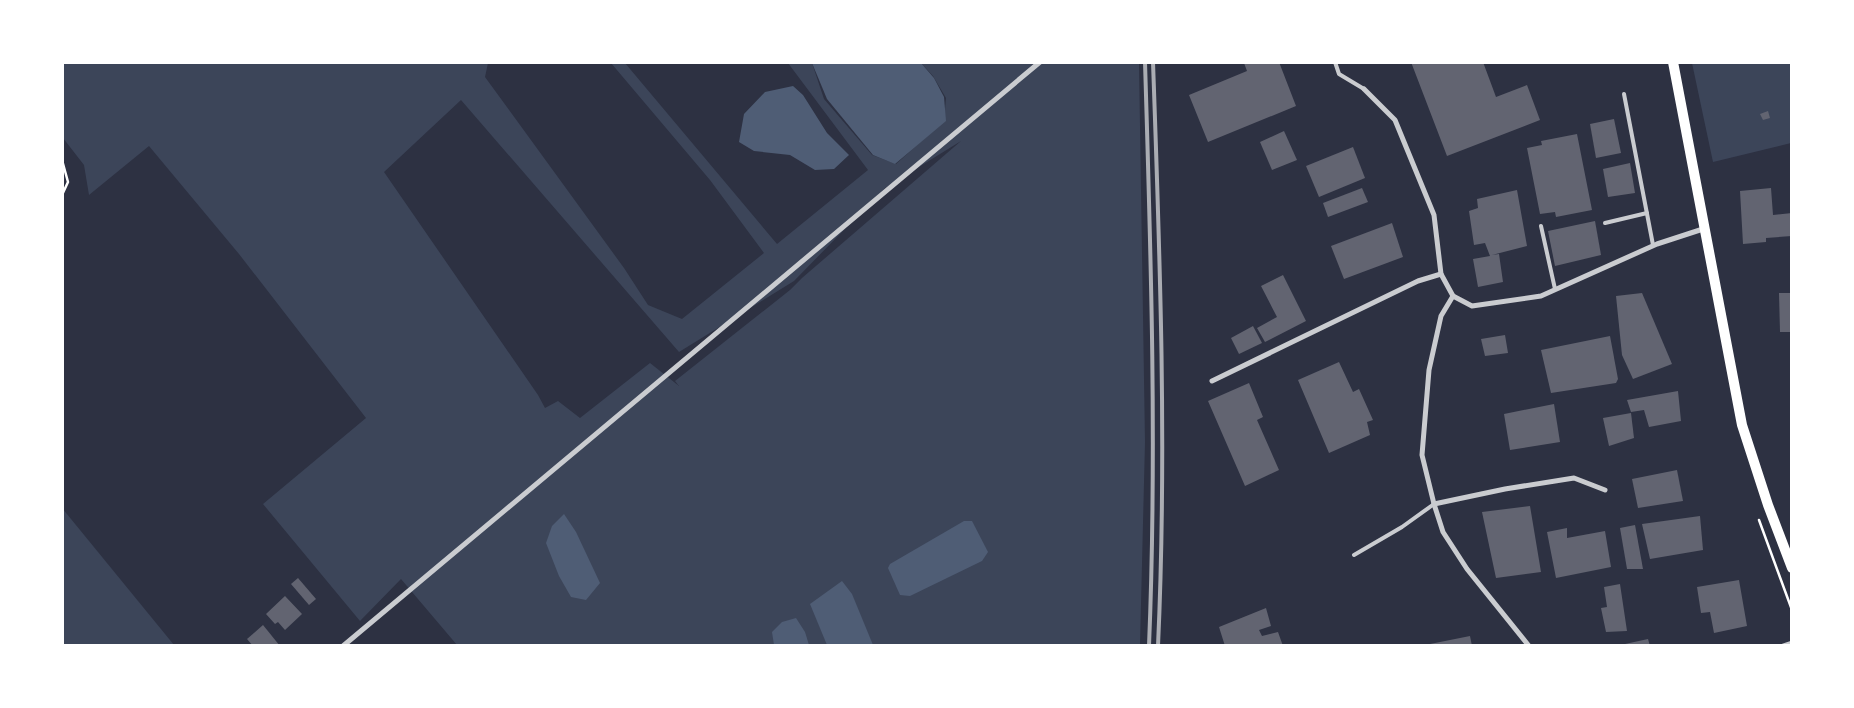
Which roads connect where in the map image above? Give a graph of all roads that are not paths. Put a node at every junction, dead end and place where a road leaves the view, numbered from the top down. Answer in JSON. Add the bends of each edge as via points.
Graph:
{"nodes":[{"id":1,"x":1040,"y":62,"type":"edge"},
{"id":2,"x":1335,"y":62,"type":"edge"},
{"id":3,"x":1673,"y":62,"type":"edge"},
{"id":4,"x":1364,"y":89,"type":"joint"},
{"id":5,"x":1624,"y":94,"type":"dead end"},
{"id":6,"x":1647,"y":213,"type":"junction"},
{"id":7,"x":1605,"y":223,"type":"dead end"},
{"id":8,"x":1541,"y":226,"type":"dead end"},
{"id":9,"x":1703,"y":229,"type":"junction"},
{"id":10,"x":1653,"y":246,"type":"junction"},
{"id":11,"x":1441,"y":274,"type":"junction"},
{"id":12,"x":1555,"y":289,"type":"junction"},
{"id":13,"x":1453,"y":296,"type":"junction"},
{"id":14,"x":1212,"y":381,"type":"dead end"},
{"id":15,"x":1605,"y":490,"type":"dead end"},
{"id":16,"x":1434,"y":504,"type":"junction"},
{"id":17,"x":1354,"y":555,"type":"dead end"},
{"id":18,"x":1792,"y":568,"type":"edge"},
{"id":19,"x":1792,"y":643,"type":"edge"},
{"id":20,"x":343,"y":646,"type":"edge"},
{"id":21,"x":1529,"y":646,"type":"edge"},
{"id":22,"x":1783,"y":646,"type":"edge"}],
"edges":[{"from":1,"to":20,"type":"street"},
{"from":2,"to":4,"type":"lane","via":[[1339,74]]},
{"from":3,"to":9,"type":"main road"},
{"from":4,"to":11,"type":"street","via":[[1395,120],[1434,215]]},
{"from":5,"to":6,"type":"lane"},
{"from":6,"to":7,"type":"lane"},
{"from":6,"to":10,"type":"lane"},
{"from":8,"to":12,"type":"lane"},
{"from":9,"to":10,"type":"street"},
{"from":9,"to":18,"type":"main road","via":[[1742,425]]},
{"from":10,"to":12,"type":"street"},
{"from":11,"to":13,"type":"street"},
{"from":11,"to":14,"type":"street","via":[[1418,280]]},
{"from":12,"to":13,"type":"street","via":[[1541,296],[1472,306]]},
{"from":13,"to":16,"type":"street","via":[[1440,316],[1429,370],[1422,455]]},
{"from":15,"to":16,"type":"street","via":[[1574,478]]},
{"from":16,"to":17,"type":"lane"},
{"from":16,"to":21,"type":"street","via":[[1443,532],[1467,569]]},
{"from":19,"to":22,"type":"street"}]}
